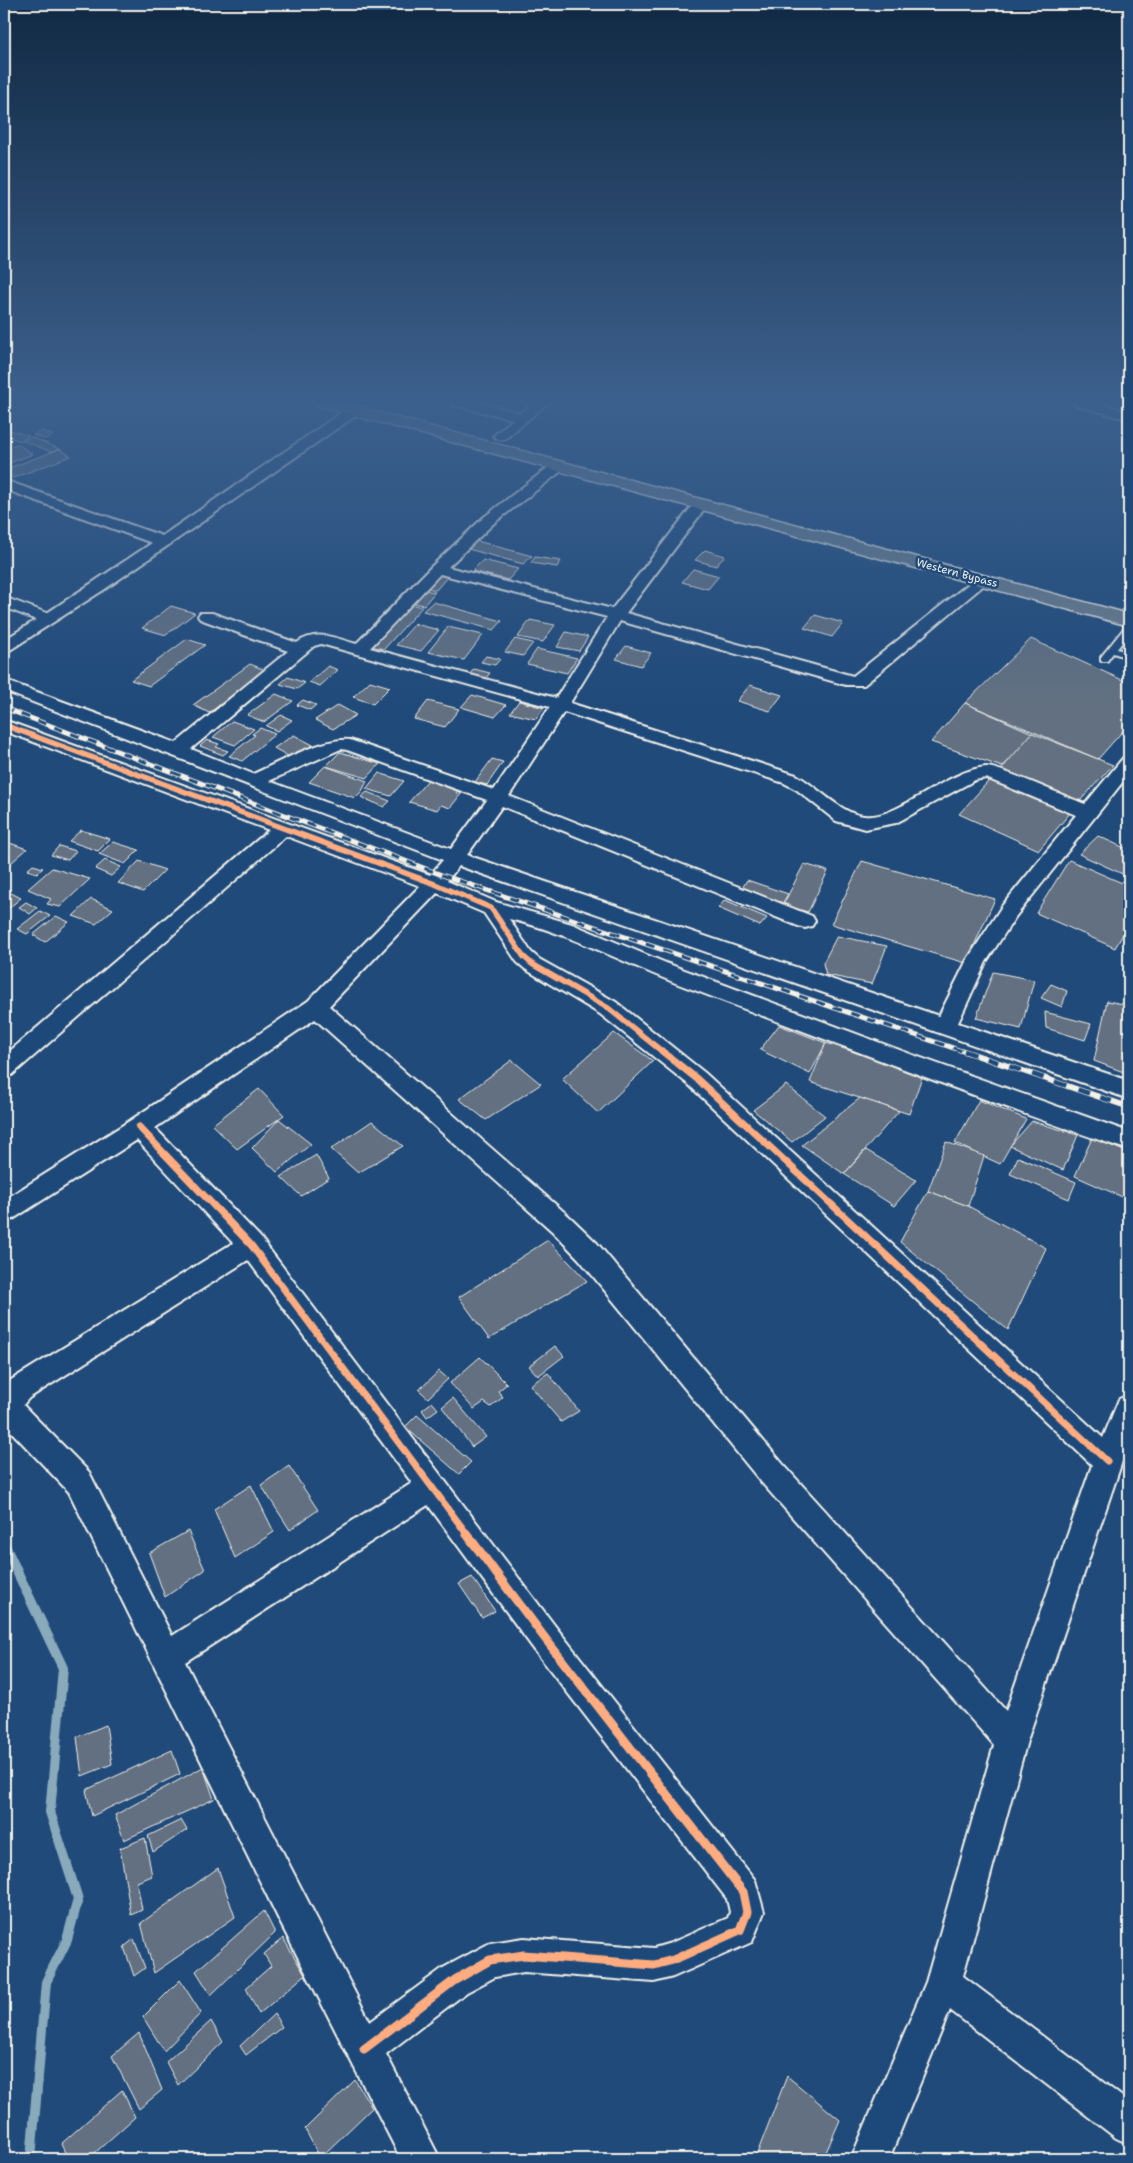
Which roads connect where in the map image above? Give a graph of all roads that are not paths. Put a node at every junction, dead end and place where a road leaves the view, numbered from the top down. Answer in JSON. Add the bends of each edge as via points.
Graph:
{"nodes":[{"id":1,"x":56,"y":503,"type":"edge"},
{"id":2,"x":220,"y":503,"type":"edge"},
{"id":3,"x":511,"y":503,"type":"edge"},
{"id":4,"x":697,"y":503,"type":"edge"},
{"id":5,"x":754,"y":503,"type":"edge"},
{"id":6,"x":701,"y":504,"type":"junction"},
{"id":7,"x":163,"y":542,"type":"junction"},
{"id":8,"x":437,"y":569,"type":"junction"},
{"id":9,"x":1024,"y":574,"type":"dead end"},
{"id":10,"x":982,"y":580,"type":"junction"},
{"id":11,"x":4,"y":602,"type":"edge"},
{"id":12,"x":616,"y":615,"type":"junction"},
{"id":13,"x":206,"y":616,"type":"dead end"},
{"id":14,"x":48,"y":619,"type":"junction"},
{"id":15,"x":1129,"y":620,"type":"edge"},
{"id":16,"x":1129,"y":628,"type":"edge"},
{"id":17,"x":4,"y":647,"type":"edge"},
{"id":18,"x":300,"y":650,"type":"junction"},
{"id":19,"x":360,"y":650,"type":"junction"},
{"id":20,"x":1112,"y":650,"type":"junction"},
{"id":21,"x":1129,"y":656,"type":"edge"},
{"id":22,"x":1104,"y":658,"type":"dead end"},
{"id":23,"x":4,"y":685,"type":"edge"},
{"id":24,"x":560,"y":705,"type":"junction"},
{"id":25,"x":6,"y":728,"type":"edge"},
{"id":26,"x":178,"y":750,"type":"junction"},
{"id":27,"x":1126,"y":773,"type":"edge"},
{"id":28,"x":253,"y":781,"type":"junction"},
{"id":29,"x":498,"y":798,"type":"junction"},
{"id":30,"x":1089,"y":813,"type":"junction"},
{"id":31,"x":284,"y":828,"type":"junction"},
{"id":32,"x":454,"y":857,"type":"junction"},
{"id":33,"x":435,"y":884,"type":"junction"},
{"id":34,"x":491,"y":908,"type":"junction"},
{"id":35,"x":806,"y":921,"type":"dead end"},
{"id":36,"x":316,"y":1007,"type":"junction"},
{"id":37,"x":945,"y":1027,"type":"junction"},
{"id":38,"x":4,"y":1069,"type":"edge"},
{"id":39,"x":1129,"y":1090,"type":"edge"},
{"id":40,"x":139,"y":1126,"type":"junction"},
{"id":41,"x":1129,"y":1141,"type":"edge"},
{"id":42,"x":4,"y":1212,"type":"edge"},
{"id":43,"x":251,"y":1245,"type":"junction"},
{"id":44,"x":1129,"y":1408,"type":"edge"},
{"id":45,"x":1107,"y":1460,"type":"junction"},
{"id":46,"x":432,"y":1487,"type":"junction"},
{"id":47,"x":166,"y":1657,"type":"junction"},
{"id":48,"x":1012,"y":1741,"type":"junction"},
{"id":49,"x":943,"y":1983,"type":"junction"},
{"id":50,"x":364,"y":2049,"type":"junction"},
{"id":51,"x":1129,"y":2125,"type":"edge"},
{"id":52,"x":421,"y":2159,"type":"edge"},
{"id":53,"x":870,"y":2159,"type":"edge"}],
"edges":[{"from":1,"to":7,"type":"street"},
{"from":2,"to":7,"type":"street"},
{"from":3,"to":8,"type":"street"},
{"from":4,"to":6,"type":"main road","name":"Western Bypass"},
{"from":5,"to":9,"type":"main road","name":"Western Bypass"},
{"from":6,"to":10,"type":"main road","name":"Western Bypass"},
{"from":6,"to":12,"type":"street"},
{"from":7,"to":14,"type":"street"},
{"from":8,"to":12,"type":"street"},
{"from":8,"to":19,"type":"street"},
{"from":10,"to":12,"type":"street","via":[[858,681]]},
{"from":10,"to":15,"type":"main road","name":"Western Bypass"},
{"from":11,"to":14,"type":"street"},
{"from":12,"to":24,"type":"street"},
{"from":13,"to":18,"type":"street"},
{"from":14,"to":17,"type":"street"},
{"from":16,"to":20,"type":"lane"},
{"from":18,"to":19,"type":"street","via":[[321,639]]},
{"from":18,"to":26,"type":"street"},
{"from":19,"to":24,"type":"street"},
{"from":20,"to":21,"type":"lane"},
{"from":20,"to":22,"type":"lane"},
{"from":23,"to":26,"type":"street"},
{"from":24,"to":29,"type":"street"},
{"from":24,"to":30,"type":"street","via":[[790,779],[843,817],[865,823],[889,818],[969,776],[987,772]]},
{"from":25,"to":31,"type":"street"},
{"from":26,"to":28,"type":"street"},
{"from":27,"to":30,"type":"street"},
{"from":28,"to":29,"type":"street","via":[[341,744]]},
{"from":28,"to":32,"type":"street"},
{"from":29,"to":32,"type":"street"},
{"from":29,"to":35,"type":"street"},
{"from":30,"to":37,"type":"street","via":[[1009,911],[977,960]]},
{"from":31,"to":33,"type":"street"},
{"from":31,"to":38,"type":"street"},
{"from":32,"to":33,"type":"street"},
{"from":32,"to":37,"type":"street"},
{"from":33,"to":34,"type":"street"},
{"from":33,"to":36,"type":"street"},
{"from":34,"to":41,"type":"street","via":[[533,918],[584,936],[662,970]]},
{"from":34,"to":45,"type":"street","via":[[524,957],[608,1008],[697,1079]]},
{"from":36,"to":40,"type":"street"},
{"from":36,"to":48,"type":"street","via":[[588,1250],[772,1473]]},
{"from":37,"to":39,"type":"street"},
{"from":40,"to":42,"type":"street"},
{"from":40,"to":43,"type":"street"},
{"from":43,"to":46,"type":"street"},
{"from":43,"to":47,"type":"street","via":[[20,1389],[9,1402],[11,1413],[79,1482]]},
{"from":44,"to":45,"type":"street"},
{"from":45,"to":48,"type":"street"},
{"from":46,"to":47,"type":"street"},
{"from":46,"to":50,"type":"street","via":[[544,1637],[743,1892],[747,1912],[740,1930],[673,1960],[654,1965],[524,1955],[490,1960],[455,1980]]},
{"from":47,"to":50,"type":"street"},
{"from":48,"to":49,"type":"street"},
{"from":49,"to":51,"type":"street"},
{"from":49,"to":53,"type":"street"},
{"from":50,"to":52,"type":"street"}]}
